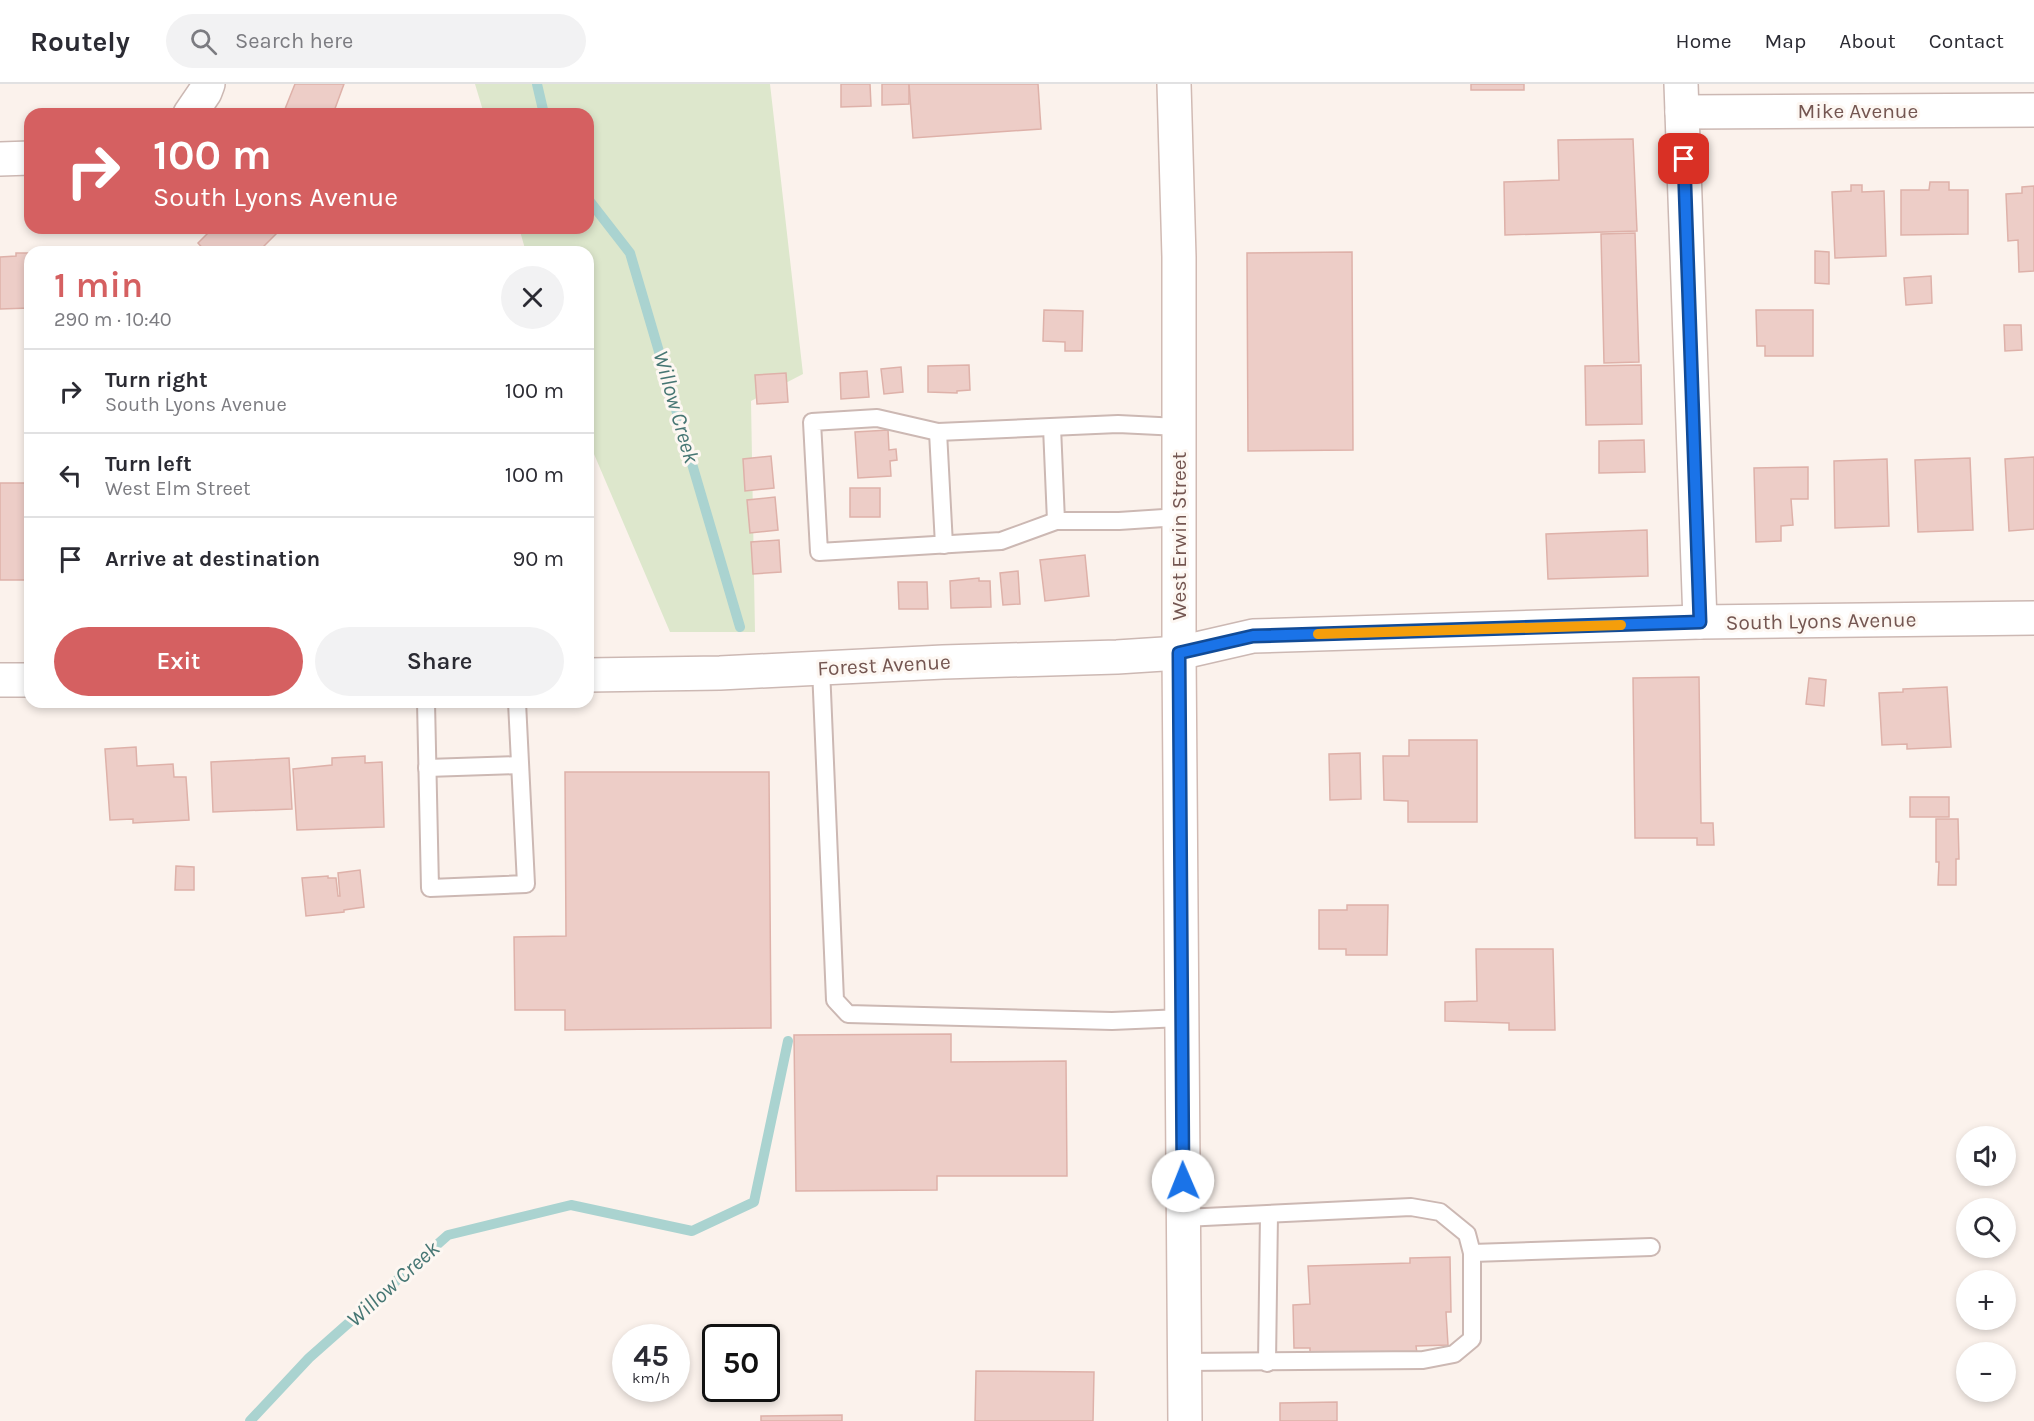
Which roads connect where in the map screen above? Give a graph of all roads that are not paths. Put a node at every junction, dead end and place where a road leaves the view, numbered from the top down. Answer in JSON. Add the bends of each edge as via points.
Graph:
{"nodes":[{"id":1,"x":208,"y":84,"type":"edge"},
{"id":2,"x":1174,"y":84,"type":"edge"},
{"id":3,"x":1682,"y":98,"type":"edge"},
{"id":4,"x":194,"y":108,"type":"edge"},
{"id":5,"x":2034,"y":110,"type":"edge"},
{"id":6,"x":24,"y":158,"type":"edge"},
{"id":7,"x":0,"y":159,"type":"edge"},
{"id":8,"x":1052,"y":427,"type":"junction"},
{"id":9,"x":1179,"y":427,"type":"junction"},
{"id":10,"x":938,"y":432,"type":"junction"},
{"id":11,"x":1179,"y":517,"type":"junction"},
{"id":12,"x":1056,"y":521,"type":"junction"},
{"id":13,"x":944,"y":545,"type":"junction"},
{"id":14,"x":2034,"y":618,"type":"edge"},
{"id":15,"x":1700,"y":622,"type":"junction"},
{"id":16,"x":1179,"y":653,"type":"junction"},
{"id":17,"x":821,"y":668,"type":"junction"},
{"id":18,"x":594,"y":675,"type":"edge"},
{"id":19,"x":0,"y":680,"type":"edge"},
{"id":20,"x":24,"y":680,"type":"edge"},
{"id":21,"x":426,"y":708,"type":"edge"},
{"id":22,"x":517,"y":708,"type":"edge"},
{"id":23,"x":520,"y":765,"type":"junction"},
{"id":24,"x":428,"y":768,"type":"junction"},
{"id":25,"x":1182,"y":1018,"type":"junction"},
{"id":26,"x":1269,"y":1214,"type":"junction"},
{"id":27,"x":1184,"y":1218,"type":"junction"},
{"id":28,"x":1651,"y":1247,"type":"dead end"},
{"id":29,"x":1472,"y":1253,"type":"junction"},
{"id":30,"x":1184,"y":1362,"type":"junction"},
{"id":31,"x":1267,"y":1362,"type":"junction"},
{"id":32,"x":1185,"y":1421,"type":"edge"}],
"edges":[{"from":1,"to":4,"type":"street"},
{"from":2,"to":9,"type":"street","name":"West Erwin Street"},
{"from":3,"to":5,"type":"street","name":"Mike Avenue"},
{"from":3,"to":15,"type":"street"},
{"from":6,"to":7,"type":"street"},
{"from":8,"to":9,"type":"lane","via":[[1118,423]]},
{"from":8,"to":10,"type":"lane"},
{"from":8,"to":12,"type":"lane"},
{"from":9,"to":11,"type":"street","name":"West Erwin Street"},
{"from":10,"to":13,"type":"lane"},
{"from":10,"to":13,"type":"lane","via":[[877,418],[812,422],[819,552]]},
{"from":11,"to":12,"type":"lane"},
{"from":11,"to":16,"type":"street","name":"West Erwin Street"},
{"from":12,"to":13,"type":"lane","via":[[1001,541]]},
{"from":14,"to":15,"type":"street","name":"South Lyons Avenue"},
{"from":15,"to":16,"type":"street","name":"South Lyons Avenue","via":[[1253,636]]},
{"from":16,"to":17,"type":"street","name":"Forest Avenue"},
{"from":16,"to":25,"type":"street","name":"West Erwin Street"},
{"from":17,"to":18,"type":"street","name":"Forest Avenue"},
{"from":17,"to":25,"type":"lane","via":[[835,1000],[848,1014],[1112,1022]]},
{"from":19,"to":20,"type":"street"},
{"from":21,"to":24,"type":"lane"},
{"from":22,"to":23,"type":"lane"},
{"from":23,"to":24,"type":"lane"},
{"from":23,"to":24,"type":"lane","via":[[526,884],[430,888]]},
{"from":25,"to":27,"type":"street","name":"West Erwin Street"},
{"from":26,"to":27,"type":"lane"},
{"from":26,"to":29,"type":"lane","via":[[1411,1207],[1440,1212],[1467,1234]]},
{"from":26,"to":31,"type":"lane"},
{"from":27,"to":30,"type":"street","name":"West Erwin Street"},
{"from":28,"to":29,"type":"lane"},
{"from":29,"to":31,"type":"lane","via":[[1472,1339],[1454,1354],[1423,1360]]},
{"from":30,"to":31,"type":"lane"},
{"from":30,"to":32,"type":"street","name":"West Erwin Street"}]}
